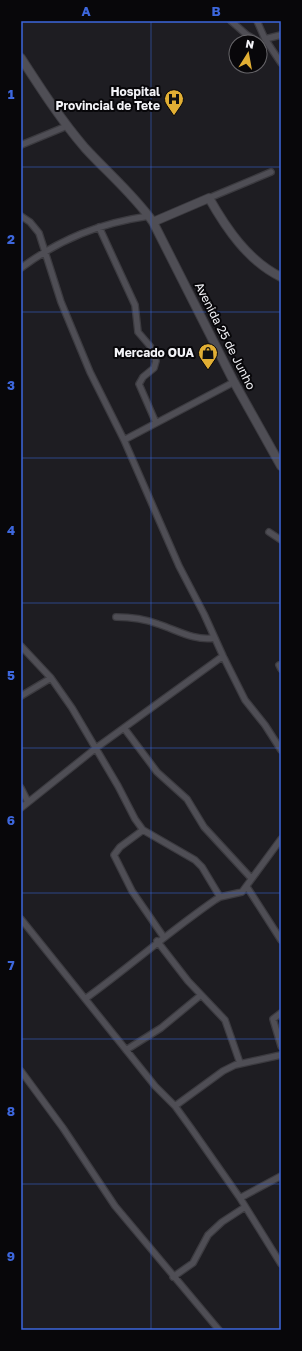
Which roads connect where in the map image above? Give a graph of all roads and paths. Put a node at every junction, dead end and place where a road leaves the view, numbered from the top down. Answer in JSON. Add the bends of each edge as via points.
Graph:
{"nodes":[{"id":1,"x":231,"y":21,"type":"edge"},
{"id":2,"x":257,"y":21,"type":"edge"},
{"id":3,"x":246,"y":34,"type":"edge"},
{"id":4,"x":260,"y":34,"type":"edge"},
{"id":5,"x":281,"y":36,"type":"edge"},
{"id":6,"x":268,"y":39,"type":"edge"},
{"id":7,"x":268,"y":46,"type":"edge"},
{"id":8,"x":21,"y":58,"type":"edge"},
{"id":9,"x":281,"y":63,"type":"edge"},
{"id":10,"x":67,"y":126,"type":"junction"},
{"id":11,"x":21,"y":145,"type":"edge"},
{"id":12,"x":271,"y":172,"type":"dead end"},
{"id":13,"x":209,"y":198,"type":"junction"},
{"id":14,"x":21,"y":216,"type":"edge"},
{"id":15,"x":151,"y":219,"type":"junction"},
{"id":16,"x":99,"y":227,"type":"junction"},
{"id":17,"x":46,"y":250,"type":"junction"},
{"id":18,"x":21,"y":268,"type":"edge"},
{"id":19,"x":281,"y":277,"type":"edge"},
{"id":20,"x":234,"y":382,"type":"junction"},
{"id":21,"x":156,"y":423,"type":"junction"},
{"id":22,"x":124,"y":440,"type":"junction"},
{"id":23,"x":281,"y":466,"type":"edge"},
{"id":24,"x":269,"y":532,"type":"dead end"},
{"id":25,"x":281,"y":540,"type":"edge"},
{"id":26,"x":116,"y":617,"type":"dead end"},
{"id":27,"x":214,"y":638,"type":"junction"},
{"id":28,"x":21,"y":646,"type":"edge"},
{"id":29,"x":223,"y":656,"type":"junction"},
{"id":30,"x":51,"y":678,"type":"junction"},
{"id":31,"x":21,"y":696,"type":"edge"},
{"id":32,"x":124,"y":728,"type":"junction"},
{"id":33,"x":96,"y":748,"type":"junction"},
{"id":34,"x":281,"y":750,"type":"edge"},
{"id":35,"x":21,"y":788,"type":"edge"},
{"id":36,"x":28,"y":802,"type":"junction"},
{"id":37,"x":21,"y":808,"type":"edge"},
{"id":38,"x":143,"y":830,"type":"junction"},
{"id":39,"x":281,"y":839,"type":"edge"},
{"id":40,"x":252,"y":878,"type":"junction"},
{"id":41,"x":248,"y":887,"type":"junction"},
{"id":42,"x":220,"y":897,"type":"junction"},
{"id":43,"x":21,"y":919,"type":"edge"},
{"id":44,"x":163,"y":936,"type":"junction"},
{"id":45,"x":281,"y":940,"type":"edge"},
{"id":46,"x":157,"y":941,"type":"junction"},
{"id":47,"x":201,"y":995,"type":"junction"},
{"id":48,"x":85,"y":999,"type":"junction"},
{"id":49,"x":281,"y":1013,"type":"edge"},
{"id":50,"x":281,"y":1046,"type":"edge"},
{"id":51,"x":126,"y":1050,"type":"junction"},
{"id":52,"x":281,"y":1055,"type":"edge"},
{"id":53,"x":240,"y":1063,"type":"junction"},
{"id":54,"x":21,"y":1071,"type":"edge"},
{"id":55,"x":175,"y":1106,"type":"junction"},
{"id":56,"x":281,"y":1176,"type":"edge"},
{"id":57,"x":240,"y":1198,"type":"junction"},
{"id":58,"x":245,"y":1207,"type":"junction"},
{"id":59,"x":281,"y":1264,"type":"edge"},
{"id":60,"x":173,"y":1277,"type":"junction"},
{"id":61,"x":219,"y":1330,"type":"edge"}],
"edges":[{"from":1,"to":3,"type":"street"},
{"from":2,"to":4,"type":"street"},
{"from":5,"to":6,"type":"street"},
{"from":7,"to":9,"type":"street"},
{"from":8,"to":10,"type":"street","name":"Avenida 25 de Junho"},
{"from":10,"to":11,"type":"street"},
{"from":10,"to":15,"type":"street","name":"Avenida 25 de Junho"},
{"from":12,"to":13,"type":"street"},
{"from":13,"to":15,"type":"street"},
{"from":13,"to":19,"type":"street","via":[[232,235],[252,256]]},
{"from":14,"to":17,"type":"street","via":[[39,233]]},
{"from":15,"to":16,"type":"street"},
{"from":15,"to":20,"type":"street","name":"Avenida 25 de Junho"},
{"from":16,"to":17,"type":"street","via":[[73,236]]},
{"from":16,"to":21,"type":"street","via":[[135,305],[138,332],[150,346],[156,361],[154,368],[139,384]]},
{"from":17,"to":18,"type":"street"},
{"from":17,"to":22,"type":"street","via":[[61,302],[90,372]]},
{"from":20,"to":21,"type":"street"},
{"from":20,"to":23,"type":"street","name":"Avenida 25 de Junho"},
{"from":21,"to":22,"type":"street"},
{"from":22,"to":27,"type":"street","via":[[179,566]]},
{"from":24,"to":25,"type":"street"},
{"from":26,"to":27,"type":"street","via":[[157,623],[205,640]]},
{"from":27,"to":29,"type":"street"},
{"from":28,"to":30,"type":"street"},
{"from":29,"to":32,"type":"street"},
{"from":29,"to":34,"type":"street","via":[[245,700]]},
{"from":30,"to":31,"type":"street"},
{"from":30,"to":33,"type":"street"},
{"from":32,"to":33,"type":"street"},
{"from":32,"to":40,"type":"street","via":[[157,772],[187,799],[204,827]]},
{"from":33,"to":36,"type":"street"},
{"from":33,"to":38,"type":"street"},
{"from":35,"to":36,"type":"street"},
{"from":36,"to":37,"type":"street"},
{"from":38,"to":42,"type":"street","via":[[195,860]]},
{"from":38,"to":44,"type":"street","via":[[120,847],[114,855],[132,891]]},
{"from":39,"to":40,"type":"street"},
{"from":40,"to":41,"type":"street"},
{"from":41,"to":42,"type":"street","via":[[236,895]]},
{"from":41,"to":45,"type":"street"},
{"from":42,"to":44,"type":"street"},
{"from":43,"to":48,"type":"street"},
{"from":44,"to":46,"type":"street"},
{"from":46,"to":47,"type":"street"},
{"from":46,"to":48,"type":"street","via":[[123,971]]},
{"from":47,"to":51,"type":"street","via":[[161,1028]]},
{"from":47,"to":53,"type":"street","via":[[225,1020]]},
{"from":48,"to":51,"type":"street"},
{"from":49,"to":50,"type":"street","via":[[273,1019]]},
{"from":51,"to":55,"type":"street","via":[[158,1090]]},
{"from":52,"to":53,"type":"street"},
{"from":53,"to":55,"type":"street","via":[[223,1071]]},
{"from":54,"to":60,"type":"street","via":[[63,1128],[114,1206]]},
{"from":55,"to":57,"type":"street"},
{"from":56,"to":57,"type":"street"},
{"from":57,"to":58,"type":"street"},
{"from":58,"to":59,"type":"street"},
{"from":58,"to":60,"type":"street","via":[[208,1235],[193,1263]]},
{"from":60,"to":61,"type":"street"}]}
